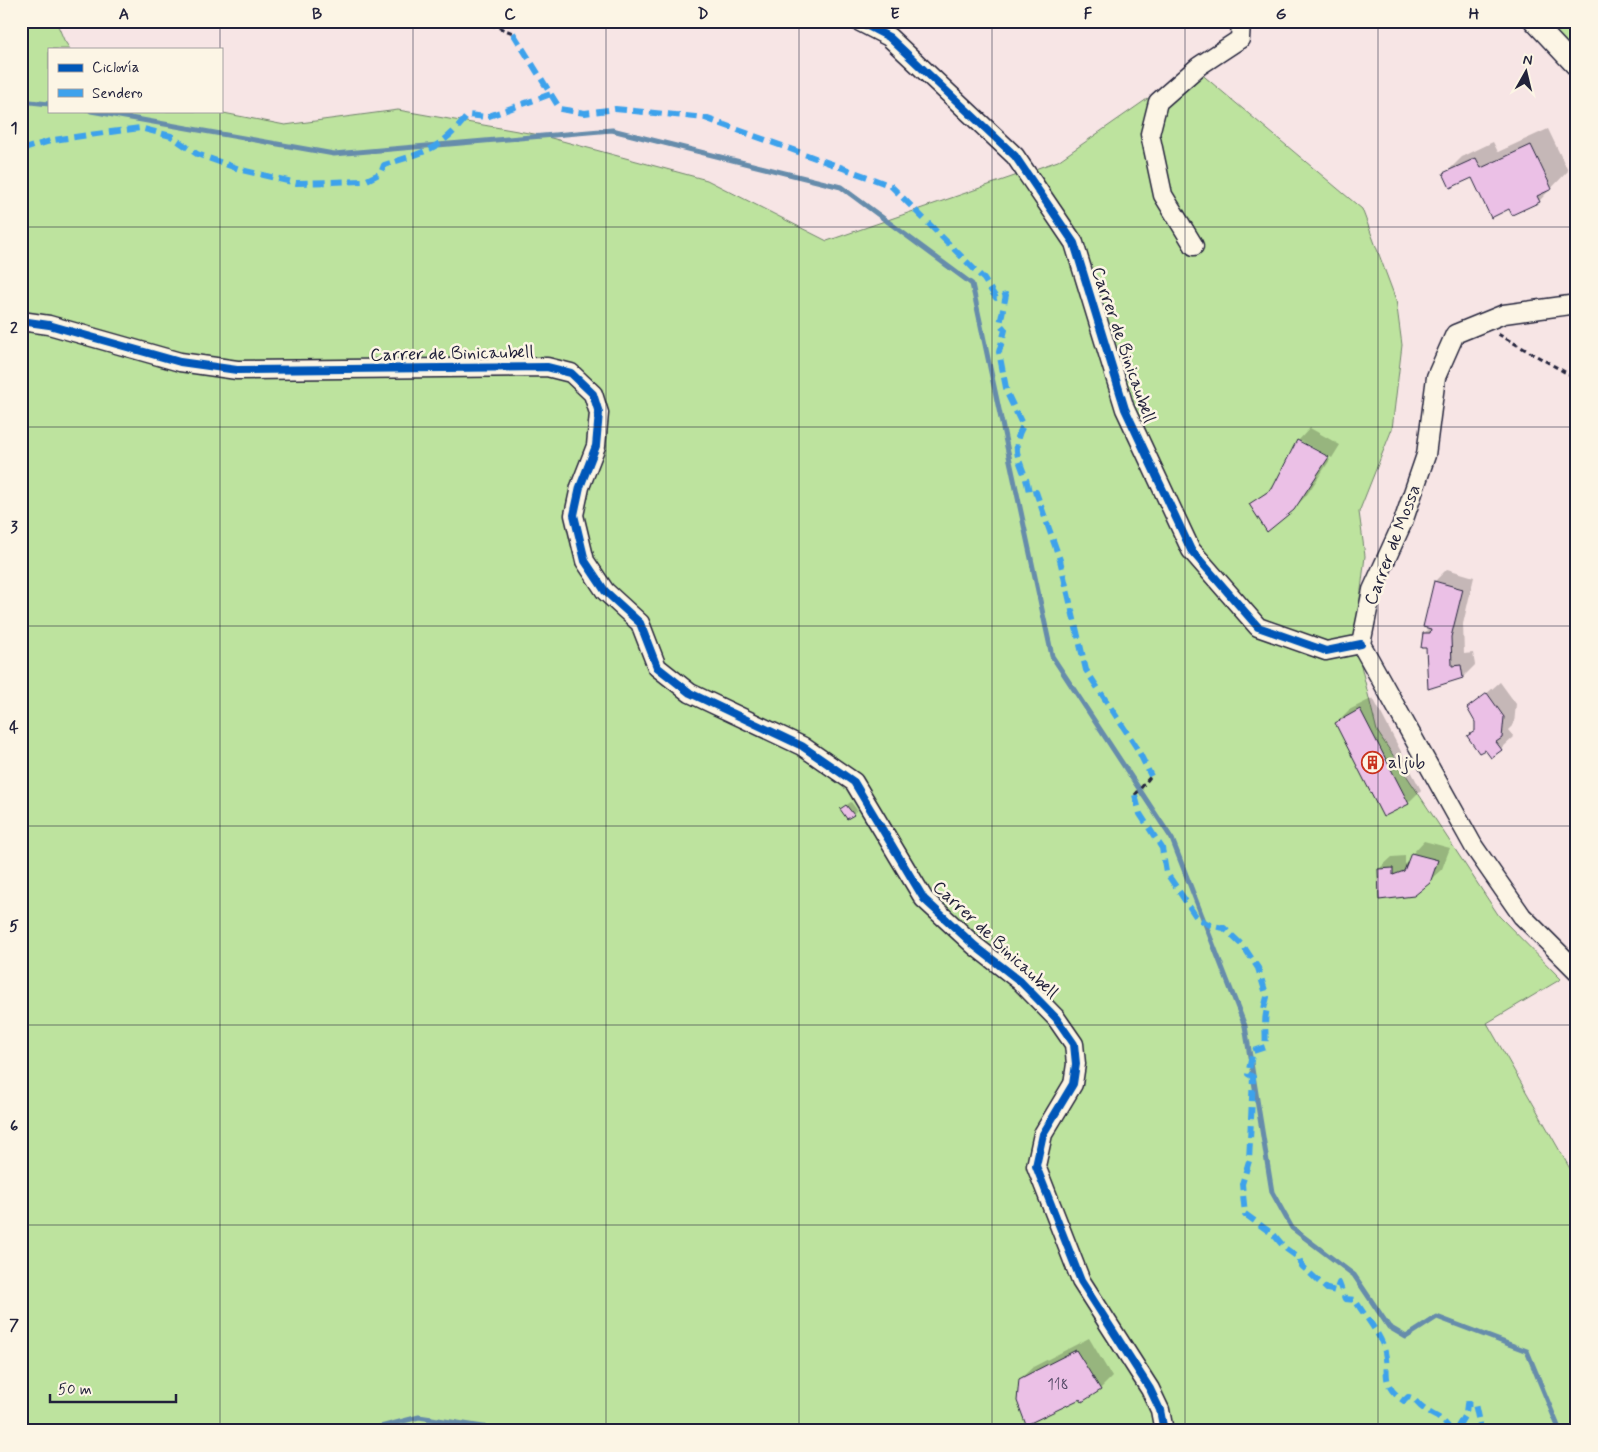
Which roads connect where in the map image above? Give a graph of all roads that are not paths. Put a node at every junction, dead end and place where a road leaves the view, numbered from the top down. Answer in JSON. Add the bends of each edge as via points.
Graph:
{"nodes":[{"id":1,"x":858,"y":21,"type":"edge"},
{"id":2,"x":1241,"y":21,"type":"edge"},
{"id":3,"x":1533,"y":21,"type":"edge"},
{"id":4,"x":1577,"y":68,"type":"edge"},
{"id":5,"x":1194,"y":246,"type":"dead end"},
{"id":6,"x":1577,"y":304,"type":"edge"},
{"id":7,"x":21,"y":322,"type":"edge"},
{"id":8,"x":1361,"y":644,"type":"junction"},
{"id":9,"x":1577,"y":971,"type":"edge"},
{"id":10,"x":1164,"y":1431,"type":"edge"}],
"edges":[{"from":1,"to":8,"type":"street","name":"Carrer de Binicaubell","via":[[889,37],[1015,156],[1074,243],[1125,409],[1191,550],[1258,627],[1326,651]]},
{"from":2,"to":5,"type":"street","via":[[1240,39],[1199,66],[1158,102],[1150,134],[1163,195]]},
{"from":3,"to":4,"type":"street"},
{"from":6,"to":8,"type":"street","name":"Carrer de Mossa","via":[[1504,314],[1455,334],[1436,376],[1426,454],[1403,522],[1372,590]]},
{"from":7,"to":10,"type":"street","name":"Carrer de Binicaubell","via":[[48,325],[180,362],[237,370],[547,367],[571,373],[594,394],[599,412],[596,446],[580,487],[574,515],[585,561],[604,591],[640,623],[657,667],[690,693],[802,746],[854,782],[924,899],[975,946],[1020,981],[1056,1018],[1074,1044],[1073,1084],[1043,1134],[1036,1166],[1081,1281],[1150,1389],[1160,1410]]},
{"from":8,"to":9,"type":"street","via":[[1474,847],[1522,916]]}]}
